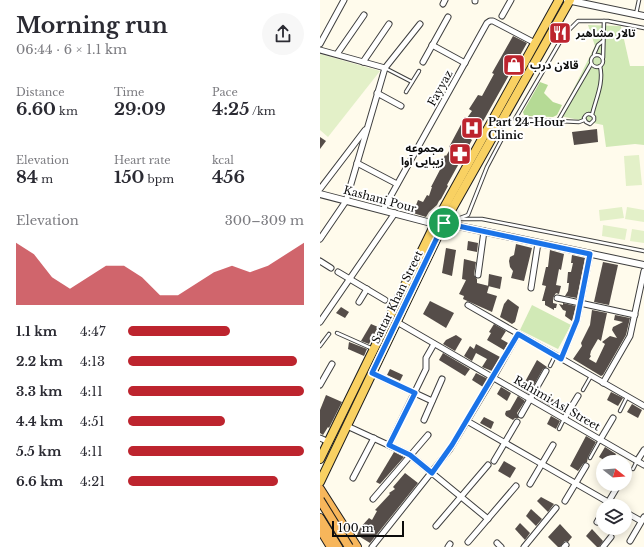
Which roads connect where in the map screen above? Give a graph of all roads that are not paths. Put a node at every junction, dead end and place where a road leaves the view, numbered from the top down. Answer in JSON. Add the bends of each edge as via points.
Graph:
{"nodes":[{"id":1,"x":344,"y":0,"type":"edge"},
{"id":2,"x":511,"y":0,"type":"edge"},
{"id":3,"x":559,"y":0,"type":"edge"},
{"id":4,"x":569,"y":0,"type":"edge"},
{"id":5,"x":639,"y":0,"type":"edge"},
{"id":6,"x":636,"y":15,"type":"junction"},
{"id":7,"x":364,"y":16,"type":"dead end"},
{"id":8,"x":502,"y":16,"type":"dead end"},
{"id":9,"x":644,"y":16,"type":"edge"},
{"id":10,"x":448,"y":17,"type":"dead end"},
{"id":11,"x":604,"y":21,"type":"junction"},
{"id":12,"x":389,"y":24,"type":"dead end"},
{"id":13,"x":420,"y":24,"type":"dead end"},
{"id":14,"x":644,"y":28,"type":"edge"},
{"id":15,"x":603,"y":41,"type":"junction"},
{"id":16,"x":320,"y":44,"type":"edge"},
{"id":17,"x":535,"y":44,"type":"junction"},
{"id":18,"x":432,"y":45,"type":"junction"},
{"id":19,"x":320,"y":50,"type":"edge"},
{"id":20,"x":337,"y":54,"type":"junction"},
{"id":21,"x":594,"y":55,"type":"junction"},
{"id":22,"x":603,"y":58,"type":"junction"},
{"id":23,"x":363,"y":62,"type":"junction"},
{"id":24,"x":423,"y":62,"type":"dead end"},
{"id":25,"x":465,"y":63,"type":"junction"},
{"id":26,"x":591,"y":64,"type":"junction"},
{"id":27,"x":600,"y":66,"type":"junction"},
{"id":28,"x":385,"y":68,"type":"junction"},
{"id":29,"x":419,"y":71,"type":"dead end"},
{"id":30,"x":412,"y":82,"type":"junction"},
{"id":31,"x":406,"y":92,"type":"dead end"},
{"id":32,"x":377,"y":93,"type":"junction"},
{"id":33,"x":402,"y":106,"type":"dead end"},
{"id":34,"x":592,"y":114,"type":"junction"},
{"id":35,"x":584,"y":120,"type":"junction"},
{"id":36,"x":558,"y":121,"type":"junction"},
{"id":37,"x":367,"y":128,"type":"junction"},
{"id":38,"x":505,"y":133,"type":"dead end"},
{"id":39,"x":357,"y":163,"type":"junction"},
{"id":40,"x":397,"y":184,"type":"junction"},
{"id":41,"x":320,"y":189,"type":"edge"},
{"id":42,"x":320,"y":194,"type":"edge"},
{"id":43,"x":346,"y":201,"type":"junction"},
{"id":44,"x":383,"y":210,"type":"junction"},
{"id":45,"x":395,"y":213,"type":"junction"},
{"id":46,"x":458,"y":219,"type":"junction"},
{"id":47,"x":444,"y":223,"type":"junction"},
{"id":48,"x":435,"y":224,"type":"junction"},
{"id":49,"x":484,"y":231,"type":"junction"},
{"id":50,"x":320,"y":239,"type":"edge"},
{"id":51,"x":538,"y":243,"type":"junction"},
{"id":52,"x":644,"y":252,"type":"edge"},
{"id":53,"x":590,"y":254,"type":"junction"},
{"id":54,"x":320,"y":261,"type":"edge"},
{"id":55,"x":644,"y":265,"type":"edge"},
{"id":56,"x":331,"y":268,"type":"dead end"},
{"id":57,"x":644,"y":271,"type":"edge"},
{"id":58,"x":338,"y":272,"type":"dead end"},
{"id":59,"x":478,"y":275,"type":"dead end"},
{"id":60,"x":350,"y":278,"type":"junction"},
{"id":61,"x":531,"y":288,"type":"dead end"},
{"id":62,"x":367,"y":289,"type":"junction"},
{"id":63,"x":556,"y":298,"type":"dead end"},
{"id":64,"x":385,"y":300,"type":"dead end"},
{"id":65,"x":359,"y":302,"type":"dead end"},
{"id":66,"x":581,"y":304,"type":"junction"},
{"id":67,"x":468,"y":305,"type":"dead end"},
{"id":68,"x":635,"y":315,"type":"junction"},
{"id":69,"x":320,"y":322,"type":"edge"},
{"id":70,"x":397,"y":322,"type":"junction"},
{"id":71,"x":337,"y":333,"type":"dead end"},
{"id":72,"x":329,"y":334,"type":"dead end"},
{"id":73,"x":518,"y":334,"type":"junction"},
{"id":74,"x":434,"y":344,"type":"junction"},
{"id":75,"x":320,"y":346,"type":"edge"},
{"id":76,"x":374,"y":349,"type":"junction"},
{"id":77,"x":556,"y":356,"type":"junction"},
{"id":78,"x":561,"y":359,"type":"junction"},
{"id":79,"x":332,"y":364,"type":"dead end"},
{"id":80,"x":550,"y":366,"type":"dead end"},
{"id":81,"x":546,"y":371,"type":"dead end"},
{"id":82,"x":372,"y":373,"type":"junction"},
{"id":83,"x":591,"y":376,"type":"junction"},
{"id":84,"x":493,"y":378,"type":"junction"},
{"id":85,"x":442,"y":379,"type":"dead end"},
{"id":86,"x":603,"y":383,"type":"junction"},
{"id":87,"x":320,"y":385,"type":"edge"},
{"id":88,"x":584,"y":390,"type":"dead end"},
{"id":89,"x":415,"y":393,"type":"junction"},
{"id":90,"x":578,"y":396,"type":"dead end"},
{"id":91,"x":628,"y":397,"type":"junction"},
{"id":92,"x":530,"y":399,"type":"junction"},
{"id":93,"x":432,"y":401,"type":"junction"},
{"id":94,"x":643,"y":404,"type":"edge"},
{"id":95,"x":620,"y":411,"type":"dead end"},
{"id":96,"x":521,"y":414,"type":"dead end"},
{"id":97,"x":613,"y":418,"type":"dead end"},
{"id":98,"x":564,"y":419,"type":"junction"},
{"id":99,"x":424,"y":420,"type":"dead end"},
{"id":100,"x":467,"y":421,"type":"junction"},
{"id":101,"x":517,"y":422,"type":"dead end"},
{"id":102,"x":347,"y":426,"type":"junction"},
{"id":103,"x":559,"y":428,"type":"dead end"},
{"id":104,"x":428,"y":435,"type":"dead end"},
{"id":105,"x":320,"y":438,"type":"edge"},
{"id":106,"x":374,"y":438,"type":"junction"},
{"id":107,"x":600,"y":440,"type":"junction"},
{"id":108,"x":328,"y":442,"type":"junction"},
{"id":109,"x":505,"y":443,"type":"junction"},
{"id":110,"x":389,"y":445,"type":"junction"},
{"id":111,"x":553,"y":445,"type":"dead end"},
{"id":112,"x":644,"y":450,"type":"edge"},
{"id":113,"x":410,"y":455,"type":"junction"},
{"id":114,"x":590,"y":458,"type":"dead end"},
{"id":115,"x":320,"y":459,"type":"edge"},
{"id":116,"x":494,"y":461,"type":"dead end"},
{"id":117,"x":637,"y":462,"type":"junction"},
{"id":118,"x":541,"y":464,"type":"junction"},
{"id":119,"x":488,"y":465,"type":"dead end"},
{"id":120,"x":644,"y":465,"type":"edge"},
{"id":121,"x":586,"y":466,"type":"dead end"},
{"id":122,"x":633,"y":469,"type":"dead end"},
{"id":123,"x":432,"y":473,"type":"junction"},
{"id":124,"x":353,"y":478,"type":"dead end"},
{"id":125,"x":320,"y":482,"type":"edge"},
{"id":126,"x":530,"y":484,"type":"dead end"},
{"id":127,"x":576,"y":484,"type":"junction"},
{"id":128,"x":516,"y":486,"type":"dead end"},
{"id":129,"x":320,"y":488,"type":"edge"},
{"id":130,"x":460,"y":497,"type":"junction"},
{"id":131,"x":374,"y":499,"type":"dead end"},
{"id":132,"x":599,"y":499,"type":"edge"},
{"id":133,"x":324,"y":501,"type":"edge"},
{"id":134,"x":565,"y":501,"type":"dead end"},
{"id":135,"x":320,"y":506,"type":"edge"},
{"id":136,"x":556,"y":508,"type":"dead end"},
{"id":137,"x":632,"y":515,"type":"edge"},
{"id":138,"x":320,"y":518,"type":"edge"},
{"id":139,"x":488,"y":519,"type":"junction"},
{"id":140,"x":643,"y":519,"type":"edge"},
{"id":141,"x":436,"y":526,"type":"dead end"},
{"id":142,"x":320,"y":529,"type":"edge"},
{"id":143,"x":611,"y":537,"type":"dead end"},
{"id":144,"x":630,"y":541,"type":"dead end"},
{"id":145,"x":468,"y":542,"type":"dead end"},
{"id":146,"x":331,"y":547,"type":"edge"},
{"id":147,"x":338,"y":547,"type":"edge"},
{"id":148,"x":349,"y":547,"type":"edge"},
{"id":149,"x":357,"y":547,"type":"edge"},
{"id":150,"x":372,"y":547,"type":"edge"},
{"id":151,"x":524,"y":547,"type":"edge"},
{"id":152,"x":603,"y":547,"type":"edge"}],
"edges":[{"from":1,"to":16,"type":"street"},
{"from":2,"to":8,"type":"street"},
{"from":3,"to":17,"type":"main road","name":"Sattar Khan Street"},
{"from":4,"to":6,"type":"street"},
{"from":4,"to":47,"type":"main road","name":"Sattar Khan Street"},
{"from":5,"to":6,"type":"lane"},
{"from":6,"to":9,"type":"street"},
{"from":7,"to":20,"type":"street"},
{"from":10,"to":18,"type":"street"},
{"from":11,"to":14,"type":"lane"},
{"from":11,"to":15,"type":"lane"},
{"from":11,"to":36,"type":"lane","via":[[578,21],[564,35],[515,119]]},
{"from":12,"to":23,"type":"street"},
{"from":13,"to":28,"type":"street"},
{"from":15,"to":21,"type":"lane","via":[[598,45]]},
{"from":15,"to":22,"type":"lane"},
{"from":17,"to":25,"type":"street","name":"Fayyaz","via":[[490,21]]},
{"from":17,"to":48,"type":"main road","name":"Sattar Khan Street"},
{"from":18,"to":24,"type":"street"},
{"from":18,"to":25,"type":"street"},
{"from":19,"to":20,"type":"street"},
{"from":20,"to":23,"type":"street"},
{"from":21,"to":22,"type":"lane"},
{"from":21,"to":26,"type":"lane"},
{"from":22,"to":27,"type":"lane"},
{"from":23,"to":28,"type":"street"},
{"from":25,"to":40,"type":"street","name":"Fayyaz"},
{"from":26,"to":27,"type":"lane"},
{"from":26,"to":36,"type":"lane"},
{"from":27,"to":34,"type":"lane","via":[[602,82]]},
{"from":28,"to":30,"type":"lane"},
{"from":28,"to":32,"type":"street"},
{"from":29,"to":30,"type":"lane"},
{"from":30,"to":31,"type":"lane"},
{"from":32,"to":33,"type":"street"},
{"from":32,"to":37,"type":"street"},
{"from":34,"to":35,"type":"lane","via":[[586,115]]},
{"from":34,"to":35,"type":"lane","via":[[592,123]]},
{"from":35,"to":36,"type":"lane"},
{"from":37,"to":39,"type":"street"},
{"from":37,"to":41,"type":"street"},
{"from":38,"to":46,"type":"lane","via":[[487,167],[468,215]]},
{"from":39,"to":40,"type":"street"},
{"from":39,"to":43,"type":"street"},
{"from":40,"to":44,"type":"street","name":"Fayyaz"},
{"from":42,"to":43,"type":"street","name":"Kashani Pour"},
{"from":43,"to":44,"type":"street","name":"Kashani Pour"},
{"from":43,"to":50,"type":"street"},
{"from":44,"to":45,"type":"street","name":"Kashani Pour"},
{"from":45,"to":48,"type":"street","name":"Kashani Pour"},
{"from":45,"to":60,"type":"street"},
{"from":46,"to":47,"type":"lane"},
{"from":46,"to":52,"type":"lane","via":[[482,219]]},
{"from":47,"to":49,"type":"street"},
{"from":47,"to":70,"type":"main road","name":"Sattar Khan Street"},
{"from":48,"to":76,"type":"main road","name":"Sattar Khan Street"},
{"from":49,"to":51,"type":"street"},
{"from":49,"to":59,"type":"street"},
{"from":51,"to":53,"type":"street"},
{"from":51,"to":61,"type":"street"},
{"from":53,"to":55,"type":"street"},
{"from":53,"to":66,"type":"street"},
{"from":54,"to":56,"type":"street"},
{"from":57,"to":68,"type":"street"},
{"from":58,"to":60,"type":"street"},
{"from":60,"to":62,"type":"street"},
{"from":60,"to":69,"type":"street"},
{"from":62,"to":64,"type":"street"},
{"from":62,"to":65,"type":"street"},
{"from":63,"to":66,"type":"street"},
{"from":66,"to":68,"type":"street"},
{"from":66,"to":78,"type":"street","via":[[575,327]]},
{"from":67,"to":73,"type":"street"},
{"from":68,"to":86,"type":"street","via":[[628,340]]},
{"from":70,"to":74,"type":"street","name":"Rahimi Asl Street"},
{"from":70,"to":82,"type":"main road","name":"Sattar Khan Street"},
{"from":71,"to":76,"type":"lane"},
{"from":72,"to":75,"type":"lane"},
{"from":73,"to":77,"type":"street"},
{"from":73,"to":84,"type":"street"},
{"from":74,"to":84,"type":"street","name":"Rahimi Asl Street"},
{"from":74,"to":89,"type":"street","via":[[426,358],[427,367]]},
{"from":76,"to":108,"type":"main road","name":"Sattar Khan Street"},
{"from":77,"to":78,"type":"street"},
{"from":77,"to":80,"type":"lane"},
{"from":78,"to":83,"type":"street"},
{"from":79,"to":87,"type":"street"},
{"from":81,"to":92,"type":"street"},
{"from":82,"to":89,"type":"street"},
{"from":82,"to":102,"type":"main road","name":"Sattar Khan Street"},
{"from":83,"to":86,"type":"street"},
{"from":83,"to":88,"type":"lane"},
{"from":84,"to":92,"type":"street","name":"Rahimi Asl Street"},
{"from":84,"to":100,"type":"street"},
{"from":85,"to":93,"type":"street"},
{"from":86,"to":91,"type":"street"},
{"from":89,"to":93,"type":"street"},
{"from":89,"to":110,"type":"street"},
{"from":90,"to":98,"type":"street"},
{"from":91,"to":94,"type":"street"},
{"from":91,"to":95,"type":"lane"},
{"from":92,"to":96,"type":"street"},
{"from":92,"to":98,"type":"street","name":"Rahimi Asl Street"},
{"from":93,"to":99,"type":"street"},
{"from":97,"to":107,"type":"street"},
{"from":98,"to":103,"type":"lane"},
{"from":98,"to":107,"type":"street","name":"Rahimi Asl Street"},
{"from":100,"to":109,"type":"street"},
{"from":100,"to":123,"type":"street"},
{"from":101,"to":109,"type":"street"},
{"from":102,"to":106,"type":"street"},
{"from":102,"to":125,"type":"main road","name":"Sattar Khan Street"},
{"from":104,"to":113,"type":"street"},
{"from":105,"to":108,"type":"street"},
{"from":106,"to":110,"type":"street"},
{"from":106,"to":124,"type":"street"},
{"from":107,"to":114,"type":"lane"},
{"from":107,"to":117,"type":"street","name":"Rahimi Asl Street"},
{"from":108,"to":115,"type":"main road","name":"Sattar Khan Street"},
{"from":109,"to":116,"type":"street"},
{"from":109,"to":118,"type":"street"},
{"from":110,"to":113,"type":"street"},
{"from":111,"to":118,"type":"street"},
{"from":112,"to":117,"type":"street"},
{"from":113,"to":123,"type":"street"},
{"from":113,"to":131,"type":"street"},
{"from":117,"to":120,"type":"street","name":"Rahimi Asl Street"},
{"from":117,"to":122,"type":"lane"},
{"from":118,"to":126,"type":"street"},
{"from":118,"to":127,"type":"street"},
{"from":119,"to":130,"type":"street"},
{"from":121,"to":127,"type":"street"},
{"from":123,"to":130,"type":"street"},
{"from":123,"to":150,"type":"street"},
{"from":127,"to":132,"type":"street"},
{"from":127,"to":134,"type":"street"},
{"from":128,"to":139,"type":"street"},
{"from":129,"to":133,"type":"highway"},
{"from":130,"to":139,"type":"street"},
{"from":130,"to":141,"type":"street"},
{"from":133,"to":135,"type":"highway"},
{"from":133,"to":148,"type":"highway","bridge":true},
{"from":133,"to":149,"type":"highway"},
{"from":136,"to":151,"type":"street"},
{"from":137,"to":140,"type":"street"},
{"from":138,"to":147,"type":"highway"},
{"from":139,"to":145,"type":"street"},
{"from":140,"to":144,"type":"street"},
{"from":142,"to":146,"type":"highway"},
{"from":143,"to":152,"type":"street"}]}
